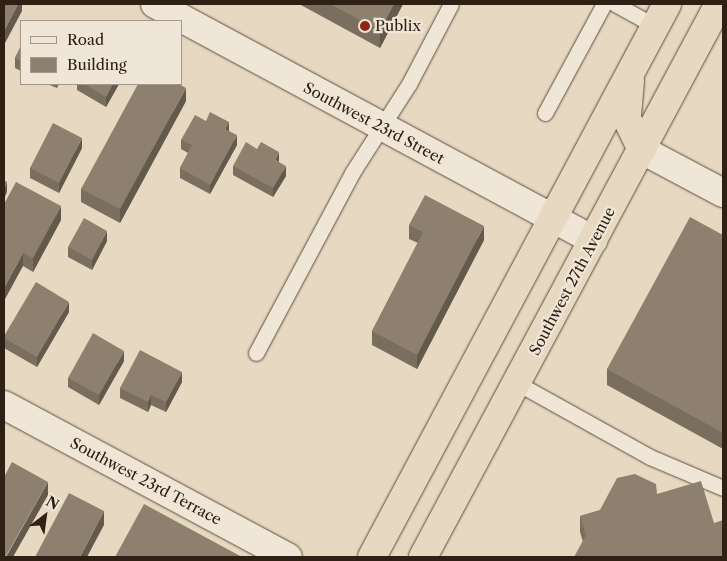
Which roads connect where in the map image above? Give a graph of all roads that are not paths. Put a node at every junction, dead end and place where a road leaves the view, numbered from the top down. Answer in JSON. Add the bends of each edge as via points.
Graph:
{"nodes":[{"id":1,"x":155,"y":4,"type":"edge"},
{"id":2,"x":451,"y":4,"type":"edge"},
{"id":3,"x":604,"y":4,"type":"edge"},
{"id":4,"x":615,"y":4,"type":"edge"},
{"id":5,"x":661,"y":15,"type":"edge"},
{"id":6,"x":717,"y":20,"type":"edge"},
{"id":7,"x":632,"y":69,"type":"junction"},
{"id":8,"x":545,"y":113,"type":"dead end"},
{"id":9,"x":381,"y":127,"type":"junction"},
{"id":10,"x":642,"y":150,"type":"junction"},
{"id":11,"x":723,"y":194,"type":"edge"},
{"id":12,"x":553,"y":218,"type":"junction"},
{"id":13,"x":594,"y":240,"type":"junction"},
{"id":14,"x":256,"y":353,"type":"dead end"},
{"id":15,"x":517,"y":383,"type":"junction"},
{"id":16,"x":4,"y":405,"type":"edge"},
{"id":17,"x":723,"y":488,"type":"edge"},
{"id":18,"x":288,"y":557,"type":"edge"},
{"id":19,"x":372,"y":557,"type":"edge"},
{"id":20,"x":423,"y":557,"type":"edge"}],
"edges":[{"from":1,"to":9,"type":"street","name":"Southwest 23rd Street"},
{"from":2,"to":9,"type":"lane","via":[[409,84]]},
{"from":3,"to":8,"type":"lane"},
{"from":4,"to":5,"type":"lane"},
{"from":5,"to":7,"type":"highway"},
{"from":6,"to":10,"type":"highway","name":"Southwest 27th Avenue"},
{"from":7,"to":10,"type":"highway","via":[[626,101],[627,119]]},
{"from":7,"to":12,"type":"highway"},
{"from":9,"to":12,"type":"street","name":"Southwest 23rd Street"},
{"from":9,"to":14,"type":"lane","via":[[352,173]]},
{"from":10,"to":11,"type":"street"},
{"from":10,"to":13,"type":"highway","name":"Southwest 27th Avenue"},
{"from":12,"to":13,"type":"street","name":"Southwest 23rd Street"},
{"from":12,"to":19,"type":"highway"},
{"from":13,"to":15,"type":"highway","name":"Southwest 27th Avenue"},
{"from":15,"to":17,"type":"lane","via":[[650,457]]},
{"from":15,"to":20,"type":"highway","name":"Southwest 27th Avenue"},
{"from":16,"to":18,"type":"street","name":"Southwest 23rd Terrace"}]}
